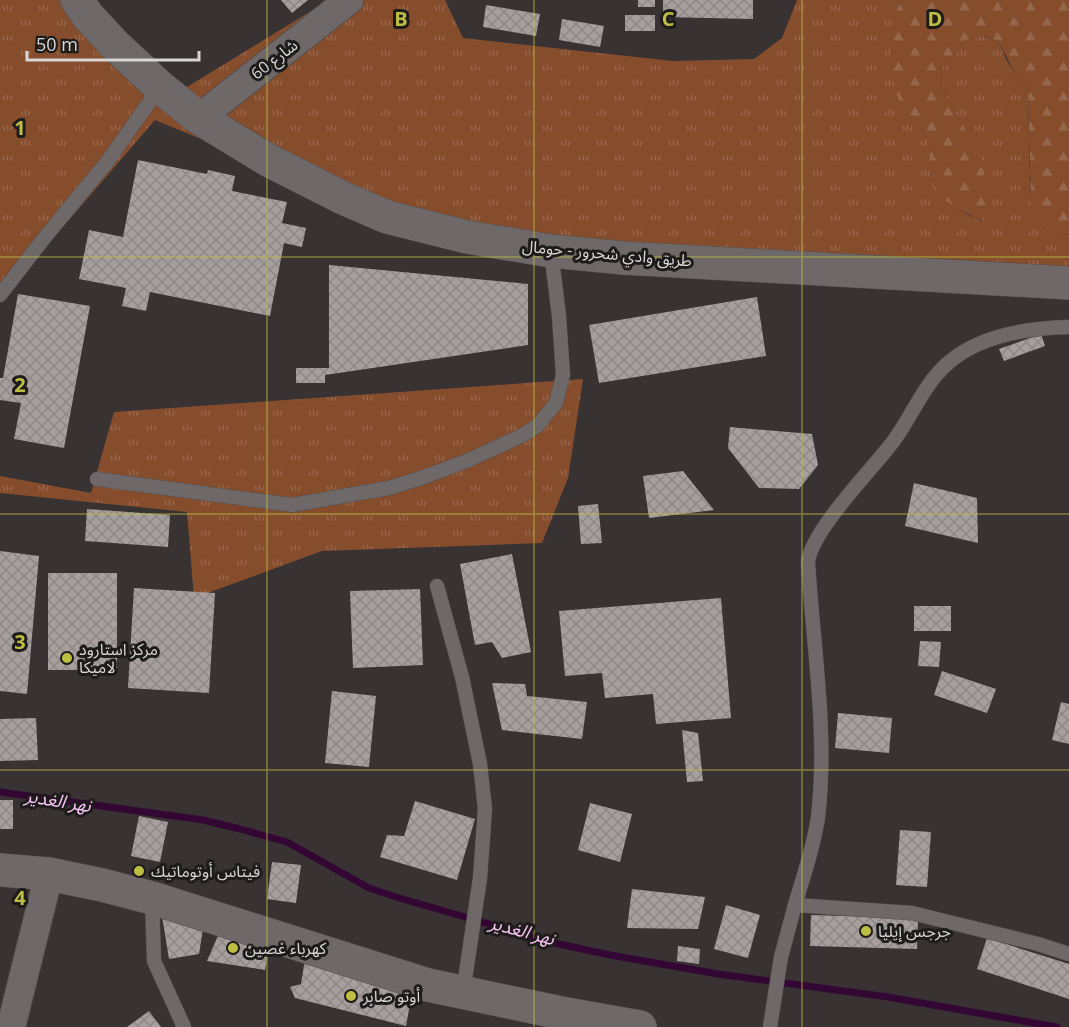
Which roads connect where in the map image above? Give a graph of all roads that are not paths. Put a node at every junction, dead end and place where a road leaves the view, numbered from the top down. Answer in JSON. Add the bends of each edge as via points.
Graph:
{"nodes":[{"id":1,"x":77,"y":0,"type":"edge"},
{"id":2,"x":349,"y":0,"type":"edge"},
{"id":3,"x":160,"y":87,"type":"junction"},
{"id":4,"x":199,"y":118,"type":"junction"},
{"id":5,"x":551,"y":251,"type":"junction"},
{"id":6,"x":1069,"y":283,"type":"edge"},
{"id":7,"x":0,"y":295,"type":"edge"},
{"id":8,"x":1069,"y":327,"type":"edge"},
{"id":9,"x":97,"y":479,"type":"dead end"},
{"id":10,"x":437,"y":586,"type":"dead end"},
{"id":11,"x":0,"y":870,"type":"edge"},
{"id":12,"x":49,"y":874,"type":"junction"},
{"id":13,"x":152,"y":898,"type":"junction"},
{"id":14,"x":795,"y":906,"type":"junction"},
{"id":15,"x":1069,"y":954,"type":"edge"},
{"id":16,"x":463,"y":993,"type":"junction"},
{"id":17,"x":11,"y":1027,"type":"edge"},
{"id":18,"x":184,"y":1027,"type":"edge"},
{"id":19,"x":639,"y":1027,"type":"edge"},
{"id":20,"x":770,"y":1027,"type":"edge"}],
"edges":[{"from":1,"to":3,"type":"main road","name":"طريق وادي شحرور - حومال","via":[[115,45]]},
{"from":2,"to":4,"type":"street","name":"شارع 60"},
{"from":3,"to":4,"type":"main road","name":"طريق وادي شحرور - حومال"},
{"from":3,"to":7,"type":"lane"},
{"from":4,"to":5,"type":"main road","name":"طريق وادي شحرور - حومال","via":[[268,160],[387,217],[467,237]]},
{"from":5,"to":6,"type":"main road","name":"طريق وادي شحرور - حومال"},
{"from":5,"to":9,"type":"lane","via":[[562,354],[560,390],[556,403],[537,426],[501,446],[389,488],[292,506]]},
{"from":8,"to":14,"type":"lane","via":[[993,338],[948,363],[930,382],[895,438],[812,546],[808,562],[819,707],[820,788],[818,819]]},
{"from":10,"to":16,"type":"lane","via":[[462,677],[485,809],[484,844]]},
{"from":11,"to":12,"type":"main road"},
{"from":12,"to":13,"type":"main road"},
{"from":12,"to":17,"type":"street"},
{"from":13,"to":16,"type":"main road"},
{"from":13,"to":18,"type":"lane","via":[[154,961]]},
{"from":14,"to":15,"type":"lane","via":[[912,913]]},
{"from":14,"to":20,"type":"lane","via":[[781,957]]},
{"from":16,"to":19,"type":"main road"}]}
